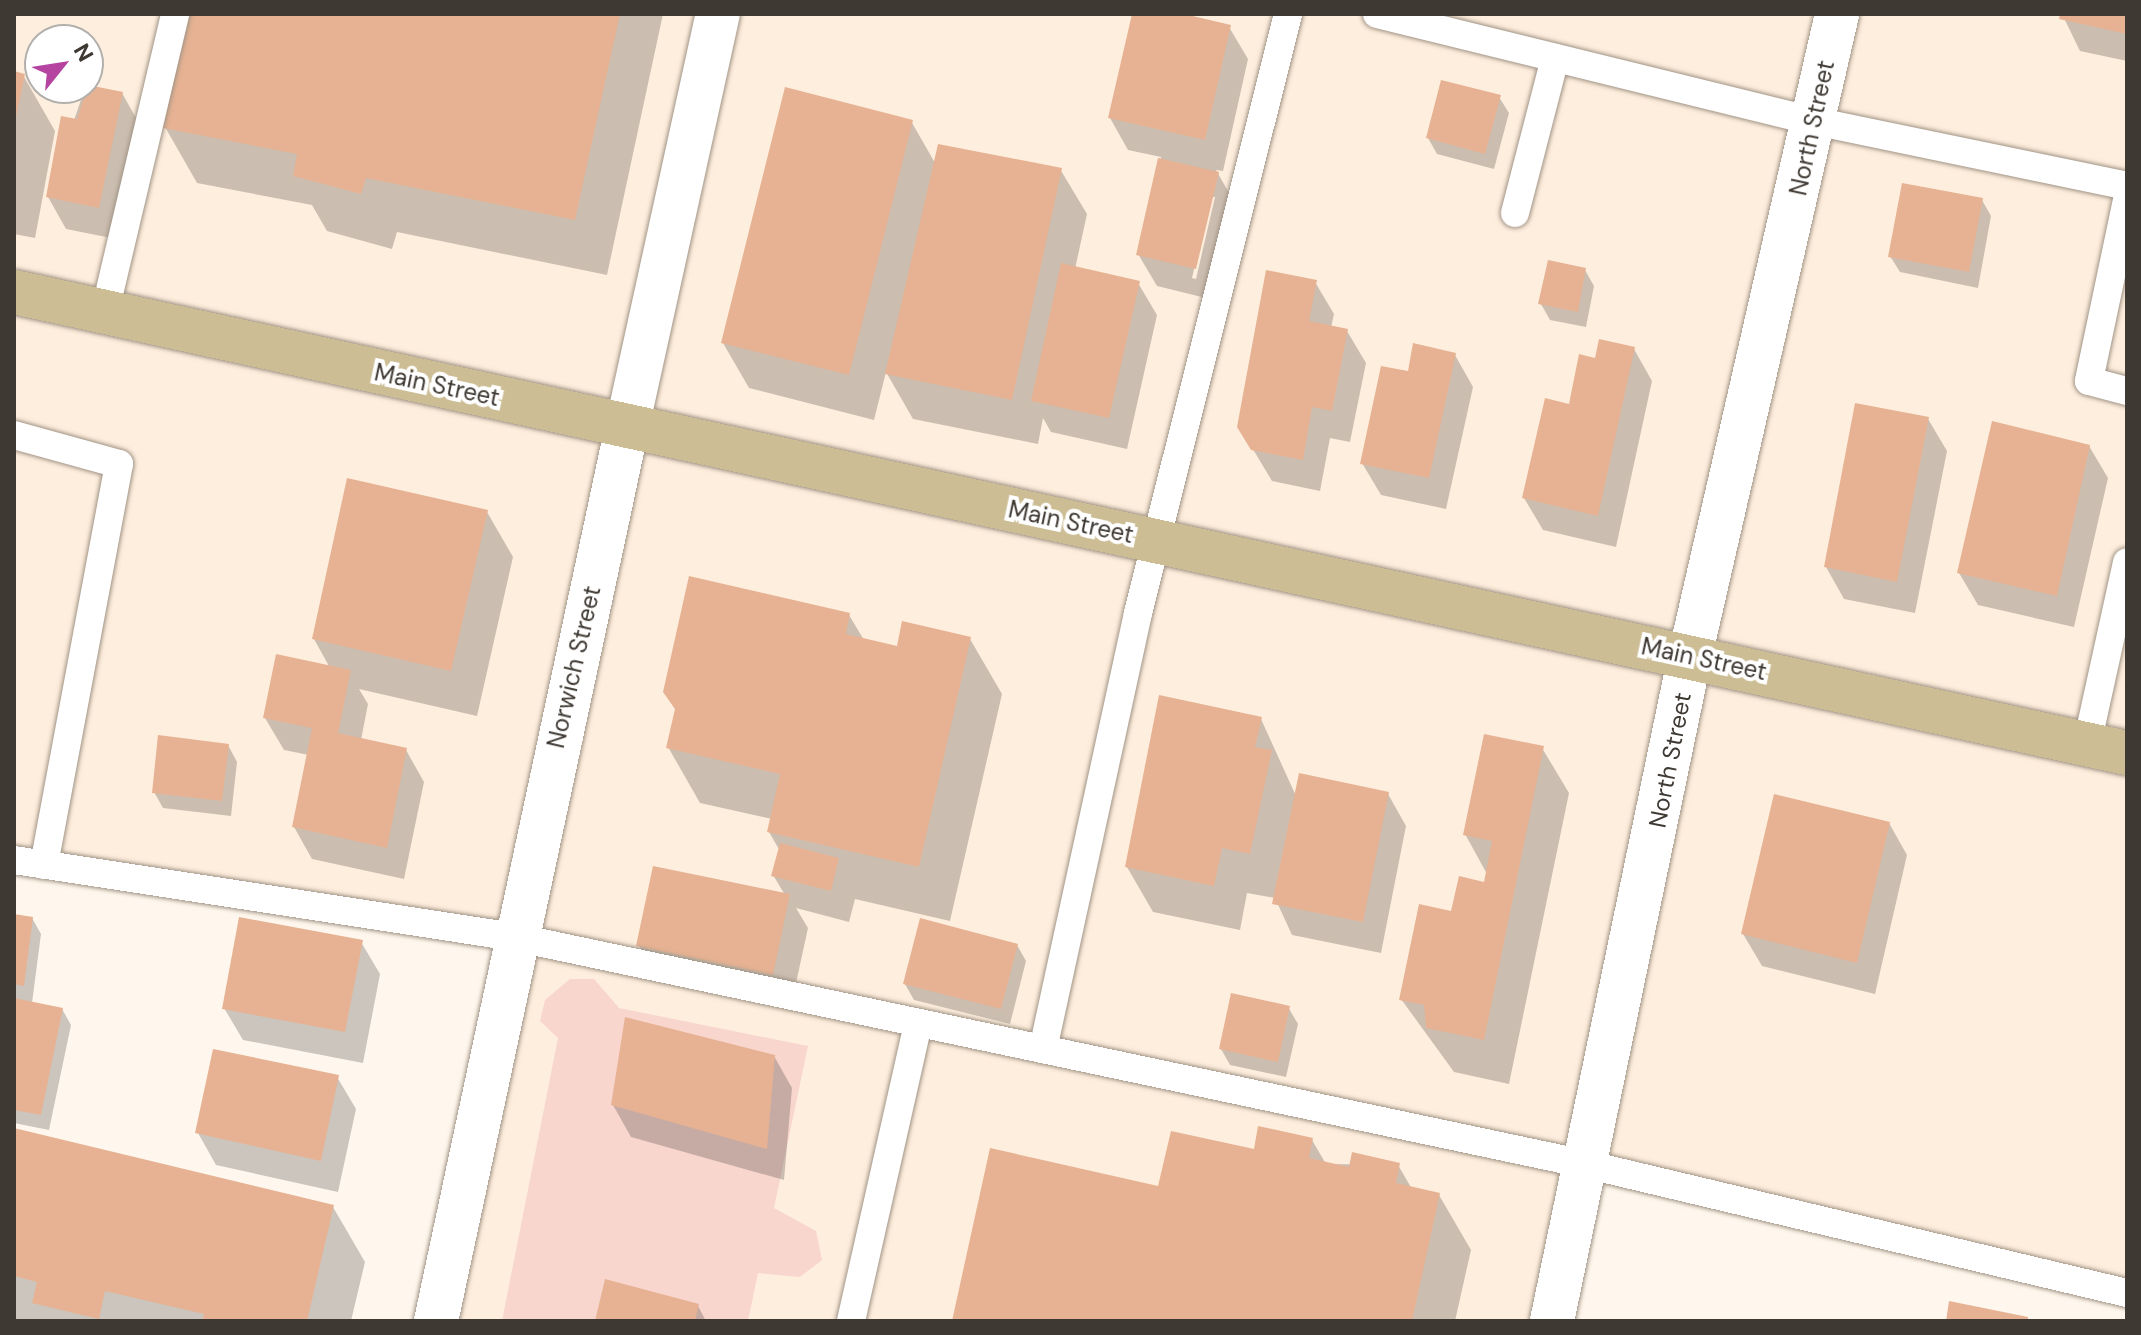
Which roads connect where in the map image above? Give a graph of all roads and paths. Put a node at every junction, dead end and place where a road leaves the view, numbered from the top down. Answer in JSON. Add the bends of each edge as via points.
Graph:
{"nodes":[{"id":1,"x":175,"y":14,"type":"edge"},
{"id":2,"x":718,"y":14,"type":"edge"},
{"id":3,"x":1288,"y":14,"type":"edge"},
{"id":4,"x":1377,"y":14,"type":"edge"},
{"id":5,"x":1837,"y":14,"type":"edge"},
{"id":6,"x":1555,"y":58,"type":"junction"},
{"id":7,"x":1814,"y":121,"type":"junction"},
{"id":8,"x":2127,"y":186,"type":"edge"},
{"id":9,"x":2127,"y":200,"type":"edge"},
{"id":10,"x":1515,"y":213,"type":"dead end"},
{"id":11,"x":14,"y":292,"type":"edge"},
{"id":12,"x":105,"y":311,"type":"junction"},
{"id":13,"x":2127,"y":391,"type":"edge"},
{"id":14,"x":627,"y":427,"type":"junction"},
{"id":15,"x":14,"y":435,"type":"edge"},
{"id":16,"x":1157,"y":540,"type":"junction"},
{"id":17,"x":2127,"y":562,"type":"edge"},
{"id":18,"x":1690,"y":656,"type":"junction"},
{"id":19,"x":2107,"y":749,"type":"edge"},
{"id":20,"x":14,"y":860,"type":"edge"},
{"id":21,"x":44,"y":865,"type":"junction"},
{"id":22,"x":514,"y":937,"type":"junction"},
{"id":23,"x":918,"y":1023,"type":"junction"},
{"id":24,"x":1043,"y":1049,"type":"junction"},
{"id":25,"x":1585,"y":1164,"type":"junction"},
{"id":26,"x":2127,"y":1293,"type":"edge"},
{"id":27,"x":436,"y":1321,"type":"edge"},
{"id":28,"x":851,"y":1321,"type":"edge"},
{"id":29,"x":1552,"y":1321,"type":"edge"}],
"edges":[{"from":1,"to":12,"type":"lane"},
{"from":2,"to":14,"type":"street","name":"Norwich Street"},
{"from":3,"to":16,"type":"lane"},
{"from":4,"to":6,"type":"lane"},
{"from":5,"to":7,"type":"street","name":"North Street"},
{"from":6,"to":7,"type":"lane"},
{"from":6,"to":10,"type":"lane"},
{"from":7,"to":8,"type":"lane"},
{"from":7,"to":18,"type":"street","name":"North Street"},
{"from":9,"to":13,"type":"lane","via":[[2089,381]]},
{"from":11,"to":12,"type":"main road","name":"Main Street"},
{"from":12,"to":14,"type":"main road","name":"Main Street"},
{"from":14,"to":16,"type":"main road","name":"Main Street"},
{"from":14,"to":22,"type":"street","name":"Norwich Street"},
{"from":15,"to":21,"type":"lane","via":[[119,464]]},
{"from":16,"to":18,"type":"main road","name":"Main Street"},
{"from":16,"to":24,"type":"lane"},
{"from":17,"to":19,"type":"lane"},
{"from":18,"to":19,"type":"main road","name":"Main Street"},
{"from":18,"to":25,"type":"street","name":"North Street"},
{"from":20,"to":21,"type":"lane"},
{"from":21,"to":22,"type":"lane"},
{"from":22,"to":23,"type":"lane"},
{"from":22,"to":27,"type":"street","name":"Norwich Street"},
{"from":23,"to":24,"type":"lane"},
{"from":23,"to":28,"type":"lane"},
{"from":24,"to":25,"type":"lane"},
{"from":25,"to":26,"type":"lane"},
{"from":25,"to":29,"type":"street","name":"North Street"}]}
